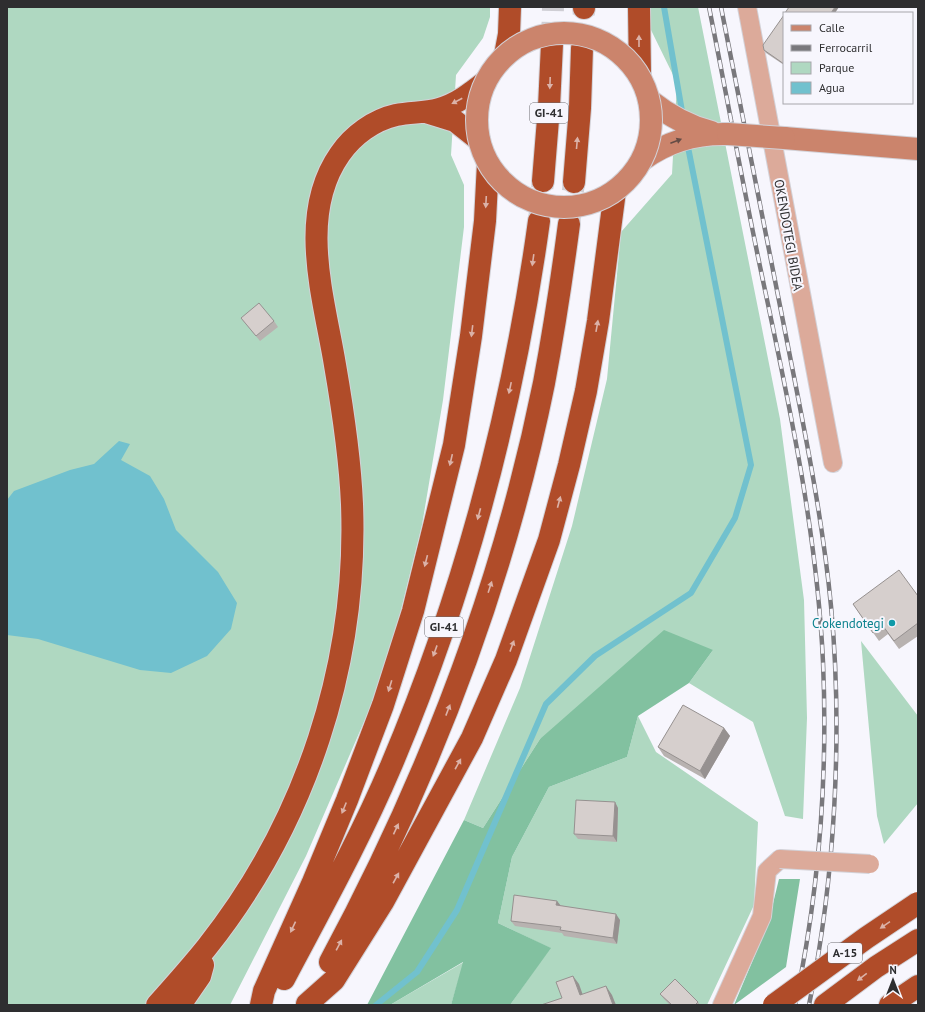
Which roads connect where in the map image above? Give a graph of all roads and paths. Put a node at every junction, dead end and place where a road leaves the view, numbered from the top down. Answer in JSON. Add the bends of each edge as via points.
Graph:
{"nodes":[{"id":1,"x":510,"y":7,"type":"edge"},
{"id":2,"x":639,"y":7,"type":"edge"},
{"id":3,"x":747,"y":7,"type":"edge"},
{"id":4,"x":552,"y":44,"type":"tunnel mouth"},
{"id":5,"x":582,"y":48,"type":"tunnel mouth"},
{"id":6,"x":505,"y":56,"type":"junction"},
{"id":7,"x":640,"y":76,"type":"junction"},
{"id":8,"x":485,"y":82,"type":"junction"},
{"id":9,"x":649,"y":100,"type":"junction"},
{"id":10,"x":426,"y":112,"type":"junction"},
{"id":11,"x":728,"y":134,"type":"junction"},
{"id":12,"x":479,"y":140,"type":"junction"},
{"id":13,"x":918,"y":148,"type":"edge"},
{"id":14,"x":642,"y":160,"type":"junction"},
{"id":15,"x":488,"y":163,"type":"junction"},
{"id":16,"x":543,"y":181,"type":"tunnel mouth"},
{"id":17,"x":574,"y":182,"type":"tunnel mouth"},
{"id":18,"x":615,"y":191,"type":"junction"},
{"id":19,"x":539,"y":221,"type":"tunnel mouth"},
{"id":20,"x":569,"y":224,"type":"tunnel mouth"},
{"id":21,"x":833,"y":463,"type":"dead end"},
{"id":22,"x":870,"y":864,"type":"dead end"},
{"id":23,"x":918,"y":903,"type":"edge"},
{"id":24,"x":918,"y":940,"type":"edge"},
{"id":25,"x":207,"y":947,"type":"junction"},
{"id":26,"x":918,"y":986,"type":"edge"},
{"id":27,"x":157,"y":1005,"type":"edge"},
{"id":28,"x":180,"y":1005,"type":"edge"},
{"id":29,"x":261,"y":1005,"type":"edge"},
{"id":30,"x":270,"y":1005,"type":"edge"},
{"id":31,"x":306,"y":1005,"type":"edge"},
{"id":32,"x":722,"y":1005,"type":"edge"},
{"id":33,"x":774,"y":1005,"type":"edge"},
{"id":34,"x":825,"y":1005,"type":"edge"},
{"id":35,"x":890,"y":1005,"type":"edge"}],
"edges":[{"from":1,"to":6,"type":"highway"},
{"from":7,"to":2,"type":"highway","one_way":true},
{"from":3,"to":21,"type":"street","name":"OKENDOTEGI BIDEA"},
{"from":4,"to":16,"type":"highway","number":"GI-41","one_way":true},
{"from":17,"to":5,"type":"highway","number":"GI-41","one_way":true},
{"from":6,"to":7,"type":"main road","bridge":true,"via":[[520,44],[538,36],[558,32],[577,33],[613,48],[628,60]]},
{"from":6,"to":8,"type":"main road","bridge":true},
{"from":7,"to":9,"type":"main road","bridge":true},
{"from":8,"to":10,"type":"highway","one_way":true,"via":[[458,102]]},
{"from":8,"to":12,"type":"main road","bridge":true,"via":[[477,110]]},
{"from":9,"to":11,"type":"main road","via":[[686,124]]},
{"from":9,"to":14,"type":"main road","bridge":true,"via":[[652,120]]},
{"from":10,"to":12,"type":"highway","via":[[455,121]]},
{"from":10,"to":25,"type":"highway","via":[[396,115],[358,134],[340,154],[325,183],[320,200],[317,219],[317,258],[349,459],[352,503],[350,591],[337,678],[321,734],[296,801],[255,876]]},
{"from":11,"to":13,"type":"main road","bridge":true},
{"from":14,"to":11,"type":"main road","one_way":true,"via":[[654,151],[682,138]]},
{"from":12,"to":15,"type":"main road","bridge":true},
{"from":14,"to":18,"type":"main road","bridge":true,"via":[[630,177]]},
{"from":15,"to":18,"type":"main road","bridge":true,"via":[[501,180],[517,193],[535,202],[556,207],[576,206]]},
{"from":15,"to":29,"type":"highway","one_way":true,"via":[[485,221],[454,445],[413,611],[384,705],[314,882],[264,991]]},
{"from":31,"to":18,"type":"highway","one_way":true,"via":[[334,980],[377,912],[472,738],[506,660],[549,540],[569,465],[586,391],[598,321]]},
{"from":19,"to":30,"type":"highway","number":"GI-41","one_way":true,"via":[[530,286],[498,445],[472,541],[442,632],[391,767],[336,883]]},
{"from":31,"to":20,"type":"highway","number":"GI-41","one_way":true,"via":[[366,894],[420,778],[472,644],[501,552],[527,455],[545,376]]},
{"from":22,"to":32,"type":"street","bridge":true,"via":[[780,859],[767,871],[762,916]]},
{"from":23,"to":33,"type":"highway","number":"A-15","one_way":true,"bridge":true},
{"from":24,"to":34,"type":"highway","one_way":true},
{"from":25,"to":27,"type":"highway"},
{"from":25,"to":28,"type":"highway","via":[[200,976]]},
{"from":26,"to":35,"type":"highway"}]}
